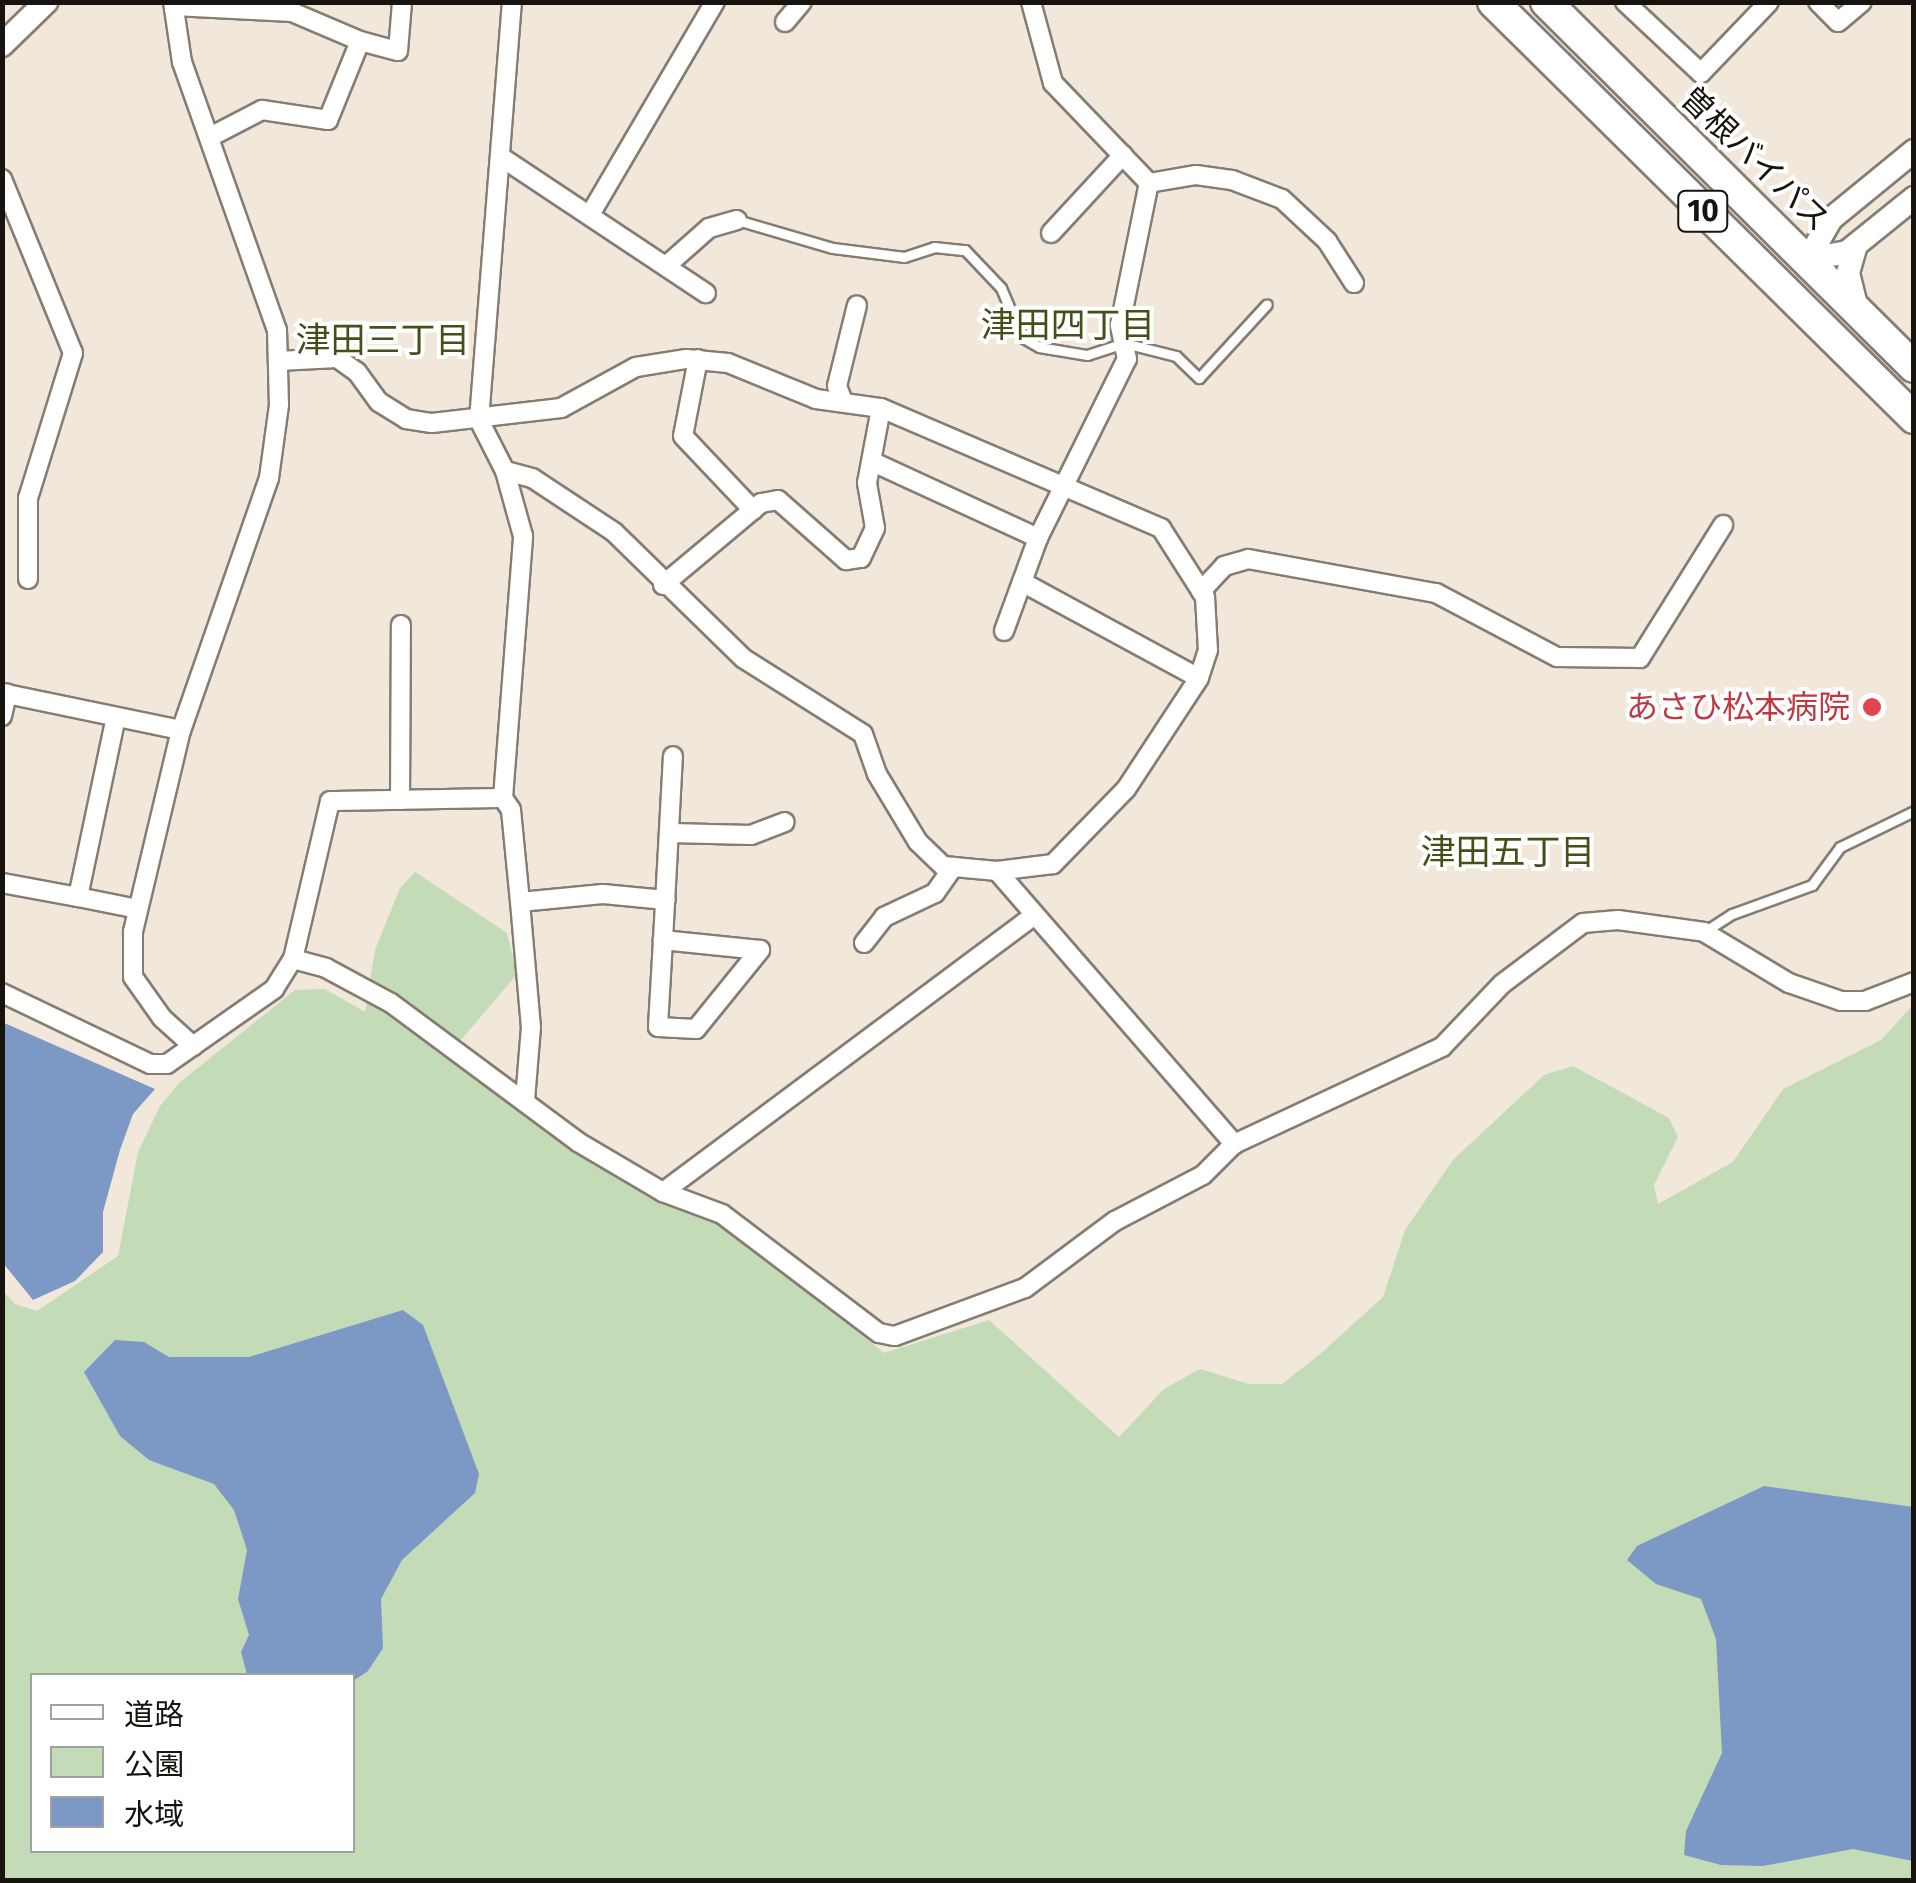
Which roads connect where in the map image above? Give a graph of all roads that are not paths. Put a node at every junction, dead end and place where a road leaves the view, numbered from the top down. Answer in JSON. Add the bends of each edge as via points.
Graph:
{"nodes":[{"id":1,"x":46,"y":2,"type":"edge"},
{"id":2,"x":402,"y":2,"type":"edge"},
{"id":3,"x":512,"y":2,"type":"edge"},
{"id":4,"x":715,"y":2,"type":"edge"},
{"id":5,"x":802,"y":2,"type":"edge"},
{"id":6,"x":1030,"y":2,"type":"edge"},
{"id":7,"x":1493,"y":2,"type":"edge"},
{"id":8,"x":1546,"y":2,"type":"edge"},
{"id":9,"x":1624,"y":2,"type":"edge"},
{"id":10,"x":1769,"y":2,"type":"edge"},
{"id":11,"x":1818,"y":2,"type":"edge"},
{"id":12,"x":1862,"y":2,"type":"edge"},
{"id":13,"x":174,"y":4,"type":"edge"},
{"id":14,"x":286,"y":7,"type":"edge"},
{"id":15,"x":785,"y":22,"type":"dead end"},
{"id":16,"x":360,"y":40,"type":"junction"},
{"id":17,"x":2,"y":45,"type":"edge"},
{"id":18,"x":210,"y":137,"type":"junction"},
{"id":19,"x":1914,"y":152,"type":"edge"},
{"id":20,"x":1123,"y":155,"type":"junction"},
{"id":21,"x":501,"y":157,"type":"junction"},
{"id":22,"x":2,"y":179,"type":"edge"},
{"id":23,"x":1150,"y":183,"type":"junction"},
{"id":24,"x":1914,"y":198,"type":"edge"},
{"id":25,"x":1759,"y":211,"type":"junction"},
{"id":26,"x":591,"y":213,"type":"junction"},
{"id":27,"x":1831,"y":219,"type":"junction"},
{"id":28,"x":737,"y":220,"type":"joint"},
{"id":29,"x":1052,"y":233,"type":"dead end"},
{"id":30,"x":1732,"y":239,"type":"junction"},
{"id":31,"x":1856,"y":246,"type":"junction"},
{"id":32,"x":1808,"y":259,"type":"junction"},
{"id":33,"x":666,"y":266,"type":"junction"},
{"id":34,"x":1354,"y":284,"type":"dead end"},
{"id":35,"x":706,"y":293,"type":"dead end"},
{"id":36,"x":1267,"y":304,"type":"dead end"},
{"id":37,"x":857,"y":305,"type":"dead end"},
{"id":38,"x":1858,"y":310,"type":"junction"},
{"id":39,"x":1830,"y":338,"type":"junction"},
{"id":40,"x":1124,"y":343,"type":"junction"},
{"id":41,"x":698,"y":359,"type":"junction"},
{"id":42,"x":278,"y":361,"type":"junction"},
{"id":43,"x":1914,"y":367,"type":"edge"},
{"id":44,"x":842,"y":400,"type":"junction"},
{"id":45,"x":881,"y":408,"type":"junction"},
{"id":46,"x":1914,"y":418,"type":"edge"},
{"id":47,"x":479,"y":420,"type":"junction"},
{"id":48,"x":873,"y":462,"type":"junction"},
{"id":49,"x":506,"y":471,"type":"junction"},
{"id":50,"x":1068,"y":484,"type":"junction"},
{"id":51,"x":752,"y":510,"type":"junction"},
{"id":52,"x":1723,"y":525,"type":"dead end"},
{"id":53,"x":1038,"y":538,"type":"junction"},
{"id":54,"x":28,"y":579,"type":"dead end"},
{"id":55,"x":1022,"y":582,"type":"junction"},
{"id":56,"x":663,"y":585,"type":"junction"},
{"id":57,"x":1201,"y":591,"type":"junction"},
{"id":58,"x":401,"y":625,"type":"dead end"},
{"id":59,"x":1004,"y":632,"type":"dead end"},
{"id":60,"x":1199,"y":678,"type":"junction"},
{"id":61,"x":5,"y":694,"type":"edge"},
{"id":62,"x":2,"y":716,"type":"edge"},
{"id":63,"x":116,"y":717,"type":"junction"},
{"id":64,"x":181,"y":730,"type":"junction"},
{"id":65,"x":673,"y":756,"type":"dead end"},
{"id":66,"x":503,"y":798,"type":"junction"},
{"id":67,"x":400,"y":800,"type":"junction"},
{"id":68,"x":1914,"y":810,"type":"edge"},
{"id":69,"x":785,"y":822,"type":"dead end"},
{"id":70,"x":671,"y":833,"type":"junction"},
{"id":71,"x":953,"y":867,"type":"junction"},
{"id":72,"x":997,"y":871,"type":"junction"},
{"id":73,"x":2,"y":882,"type":"edge"},
{"id":74,"x":78,"y":897,"type":"junction"},
{"id":75,"x":666,"y":900,"type":"junction"},
{"id":76,"x":520,"y":902,"type":"junction"},
{"id":77,"x":138,"y":909,"type":"junction"},
{"id":78,"x":1033,"y":916,"type":"junction"},
{"id":79,"x":1704,"y":932,"type":"junction"},
{"id":80,"x":662,"y":940,"type":"junction"},
{"id":81,"x":864,"y":943,"type":"dead end"},
{"id":82,"x":294,"y":959,"type":"junction"},
{"id":83,"x":1914,"y":982,"type":"edge"},
{"id":84,"x":2,"y":993,"type":"edge"},
{"id":85,"x":194,"y":1046,"type":"junction"},
{"id":86,"x":525,"y":1100,"type":"junction"},
{"id":87,"x":1234,"y":1144,"type":"junction"},
{"id":88,"x":662,"y":1192,"type":"junction"}],
"edges":[{"from":1,"to":17,"type":"street"},
{"from":2,"to":16,"type":"street","via":[[398,52]]},
{"from":3,"to":21,"type":"street"},
{"from":4,"to":26,"type":"street"},
{"from":5,"to":15,"type":"street"},
{"from":6,"to":20,"type":"street","via":[[1053,82]]},
{"from":7,"to":30,"type":"highway","number":"10"},
{"from":8,"to":25,"type":"highway","name":"曽根バイパス","number":"10"},
{"from":9,"to":10,"type":"street","via":[[1702,73]]},
{"from":11,"to":12,"type":"street","via":[[1838,22]]},
{"from":13,"to":14,"type":"street"},
{"from":13,"to":18,"type":"street","via":[[182,62]]},
{"from":14,"to":16,"type":"street"},
{"from":16,"to":18,"type":"street","via":[[328,120],[262,110]]},
{"from":18,"to":42,"type":"street","via":[[277,330]]},
{"from":19,"to":27,"type":"street"},
{"from":20,"to":23,"type":"street"},
{"from":20,"to":29,"type":"street"},
{"from":21,"to":26,"type":"street"},
{"from":21,"to":47,"type":"street"},
{"from":22,"to":54,"type":"street","via":[[72,352],[28,498]]},
{"from":23,"to":34,"type":"street","via":[[1196,175],[1282,199],[1328,241]]},
{"from":23,"to":40,"type":"street","via":[[1120,325]]},
{"from":24,"to":31,"type":"street"},
{"from":25,"to":27,"type":"street","via":[[1794,227]]},
{"from":25,"to":32,"type":"highway","name":"曽根バイパス","number":"10"},
{"from":26,"to":33,"type":"street"},
{"from":27,"to":32,"type":"street"},
{"from":28,"to":33,"type":"street","via":[[709,228]]},
{"from":28,"to":40,"type":"lane","via":[[833,248],[904,256],[934,247],[965,250],[1001,288],[1022,337],[1039,347],[1086,355]]},
{"from":30,"to":32,"type":"highway","via":[[1763,257]]},
{"from":30,"to":39,"type":"highway","number":"10"},
{"from":31,"to":32,"type":"street"},
{"from":31,"to":38,"type":"street","via":[[1848,284]]},
{"from":32,"to":38,"type":"highway","name":"曽根バイパス","number":"10"},
{"from":32,"to":39,"type":"highway","via":[[1810,292]]},
{"from":33,"to":35,"type":"street"},
{"from":36,"to":40,"type":"lane","via":[[1199,378],[1176,356]]},
{"from":37,"to":44,"type":"street","via":[[838,386]]},
{"from":38,"to":43,"type":"highway","name":"曽根バイパス","number":"10"},
{"from":39,"to":46,"type":"highway","number":"10"},
{"from":40,"to":50,"type":"street","via":[[1127,359]]},
{"from":41,"to":44,"type":"street","via":[[728,363],[816,400]]},
{"from":41,"to":47,"type":"street","via":[[636,368],[561,408]]},
{"from":41,"to":51,"type":"street","via":[[683,436]]},
{"from":42,"to":47,"type":"street","via":[[337,358],[406,419]]},
{"from":42,"to":64,"type":"street","via":[[269,478]]},
{"from":44,"to":45,"type":"street"},
{"from":45,"to":48,"type":"street"},
{"from":45,"to":50,"type":"street"},
{"from":47,"to":49,"type":"street"},
{"from":48,"to":51,"type":"street","via":[[867,483],[874,528],[861,558],[846,560],[778,500]]},
{"from":48,"to":53,"type":"street"},
{"from":49,"to":56,"type":"street","via":[[532,478],[614,532]]},
{"from":49,"to":66,"type":"street","via":[[523,536]]},
{"from":50,"to":53,"type":"street"},
{"from":50,"to":57,"type":"street","via":[[1161,528]]},
{"from":51,"to":56,"type":"street"},
{"from":52,"to":57,"type":"street","via":[[1640,658],[1557,657],[1436,593],[1248,560],[1224,566]]},
{"from":53,"to":55,"type":"street"},
{"from":55,"to":59,"type":"street"},
{"from":55,"to":60,"type":"street"},
{"from":56,"to":71,"type":"street","via":[[743,658],[863,734],[876,774],[918,842]]},
{"from":57,"to":60,"type":"street","via":[[1208,650]]},
{"from":58,"to":67,"type":"street"},
{"from":60,"to":72,"type":"street","via":[[1126,790],[1053,864]]},
{"from":61,"to":62,"type":"street"},
{"from":61,"to":63,"type":"street"},
{"from":63,"to":64,"type":"street"},
{"from":63,"to":74,"type":"street"},
{"from":64,"to":77,"type":"street"},
{"from":65,"to":70,"type":"street"},
{"from":66,"to":67,"type":"street"},
{"from":66,"to":76,"type":"street","via":[[511,810]]},
{"from":67,"to":82,"type":"street","via":[[330,801]]},
{"from":68,"to":79,"type":"lane","via":[[1840,847],[1812,885],[1732,914]]},
{"from":69,"to":70,"type":"street","via":[[751,835]]},
{"from":70,"to":75,"type":"street"},
{"from":71,"to":72,"type":"street"},
{"from":71,"to":81,"type":"street","via":[[935,893],[884,917]]},
{"from":72,"to":78,"type":"street"},
{"from":73,"to":74,"type":"street"},
{"from":74,"to":77,"type":"street"},
{"from":75,"to":76,"type":"street","via":[[603,894]]},
{"from":75,"to":80,"type":"street"},
{"from":76,"to":86,"type":"street","via":[[531,1026]]},
{"from":77,"to":85,"type":"street","via":[[133,977],[162,1018]]},
{"from":78,"to":87,"type":"street"},
{"from":78,"to":88,"type":"street"},
{"from":79,"to":83,"type":"street","via":[[1788,984],[1841,1002],[1865,1001]]},
{"from":79,"to":87,"type":"street","via":[[1618,920],[1583,923],[1502,984],[1442,1047],[1366,1088]]},
{"from":80,"to":80,"type":"street","via":[[740,948],[760,950],[696,1029],[658,1027]]},
{"from":82,"to":85,"type":"street","via":[[274,989]]},
{"from":82,"to":86,"type":"street","via":[[326,968],[391,1003]]},
{"from":84,"to":85,"type":"street","via":[[150,1064],[167,1064]]},
{"from":86,"to":88,"type":"street","via":[[578,1142]]},
{"from":87,"to":88,"type":"street","via":[[1204,1175],[1116,1221],[1026,1288],[896,1336],[878,1333],[722,1214]]}]}
